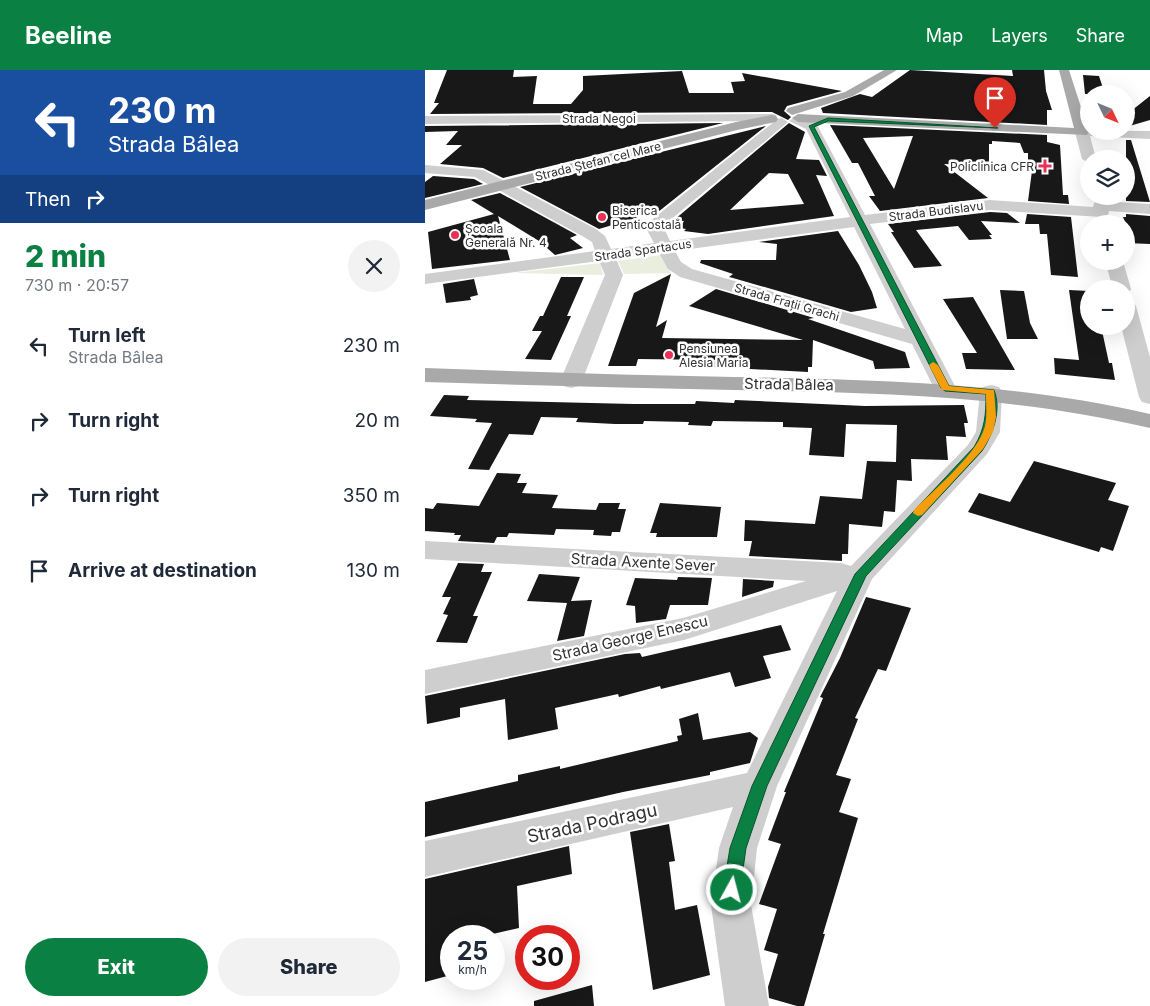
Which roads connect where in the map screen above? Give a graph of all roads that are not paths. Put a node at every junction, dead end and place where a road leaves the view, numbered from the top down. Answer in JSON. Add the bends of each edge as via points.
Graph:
{"nodes":[{"id":1,"x":892,"y":70,"type":"edge"},
{"id":2,"x":1064,"y":70,"type":"edge"},
{"id":3,"x":425,"y":120,"type":"edge"},
{"id":4,"x":792,"y":120,"type":"junction"},
{"id":5,"x":1080,"y":125,"type":"edge"},
{"id":6,"x":1080,"y":132,"type":"edge"},
{"id":7,"x":1135,"y":134,"type":"edge"},
{"id":8,"x":1150,"y":135,"type":"edge"},
{"id":9,"x":425,"y":169,"type":"edge"},
{"id":10,"x":502,"y":186,"type":"junction"},
{"id":11,"x":425,"y":205,"type":"edge"},
{"id":12,"x":1150,"y":209,"type":"edge"},
{"id":13,"x":1101,"y":210,"type":"edge"},
{"id":14,"x":860,"y":222,"type":"junction"},
{"id":15,"x":665,"y":247,"type":"junction"},
{"id":16,"x":606,"y":255,"type":"junction"},
{"id":17,"x":425,"y":279,"type":"edge"},
{"id":18,"x":1134,"y":335,"type":"edge"},
{"id":19,"x":921,"y":340,"type":"junction"},
{"id":20,"x":425,"y":375,"type":"edge"},
{"id":21,"x":571,"y":381,"type":"junction"},
{"id":22,"x":945,"y":388,"type":"junction"},
{"id":23,"x":991,"y":392,"type":"junction"},
{"id":24,"x":1150,"y":397,"type":"edge"},
{"id":25,"x":1150,"y":421,"type":"edge"},
{"id":26,"x":425,"y":550,"type":"edge"},
{"id":27,"x":861,"y":574,"type":"junction"},
{"id":28,"x":425,"y":682,"type":"edge"},
{"id":29,"x":759,"y":786,"type":"junction"},
{"id":30,"x":425,"y":859,"type":"edge"},
{"id":31,"x":747,"y":1006,"type":"edge"}],
"edges":[{"from":1,"to":4,"type":"main road","name":"Strada Ștefan cel Mare"},
{"from":2,"to":5,"type":"main road"},
{"from":3,"to":4,"type":"street","name":"Strada Negoi"},
{"from":4,"to":6,"type":"main road"},
{"from":4,"to":10,"type":"main road","name":"Strada Ștefan cel Mare","via":[[736,126]]},
{"from":4,"to":14,"type":"street"},
{"from":4,"to":15,"type":"street","name":"Strada Frații Grachi","via":[[655,225]]},
{"from":7,"to":8,"type":"street"},
{"from":9,"to":10,"type":"street","via":[[471,172]]},
{"from":10,"to":11,"type":"main road","name":"Strada Ștefan cel Mare"},
{"from":10,"to":16,"type":"street","via":[[596,236]]},
{"from":12,"to":13,"type":"street","name":"Strada Budislavu"},
{"from":13,"to":14,"type":"street","name":"Strada Budislavu","via":[[980,205]]},
{"from":14,"to":15,"type":"street","name":"Strada Spartacus"},
{"from":14,"to":19,"type":"street"},
{"from":15,"to":16,"type":"street","name":"Strada Spartacus"},
{"from":15,"to":19,"type":"street","name":"Strada Frații Grachi","via":[[674,265],[686,272]]},
{"from":16,"to":17,"type":"street","name":"Strada Spartacus"},
{"from":16,"to":21,"type":"street","via":[[614,274]]},
{"from":18,"to":24,"type":"street"},
{"from":19,"to":22,"type":"street"},
{"from":20,"to":21,"type":"main road","name":"Strada Bâlea"},
{"from":21,"to":22,"type":"main road","name":"Strada Bâlea"},
{"from":22,"to":23,"type":"main road","name":"Strada Bâlea"},
{"from":23,"to":25,"type":"main road","name":"Strada Bâlea","via":[[1075,403]]},
{"from":23,"to":27,"type":"street","via":[[988,432],[978,449]]},
{"from":26,"to":27,"type":"street","name":"Strada Axente Sever"},
{"from":27,"to":28,"type":"street","name":"Strada George Enescu","via":[[684,629]]},
{"from":27,"to":29,"type":"street"},
{"from":29,"to":30,"type":"street","name":"Strada Podragu"},
{"from":29,"to":31,"type":"street","via":[[738,848],[731,905]]}]}
